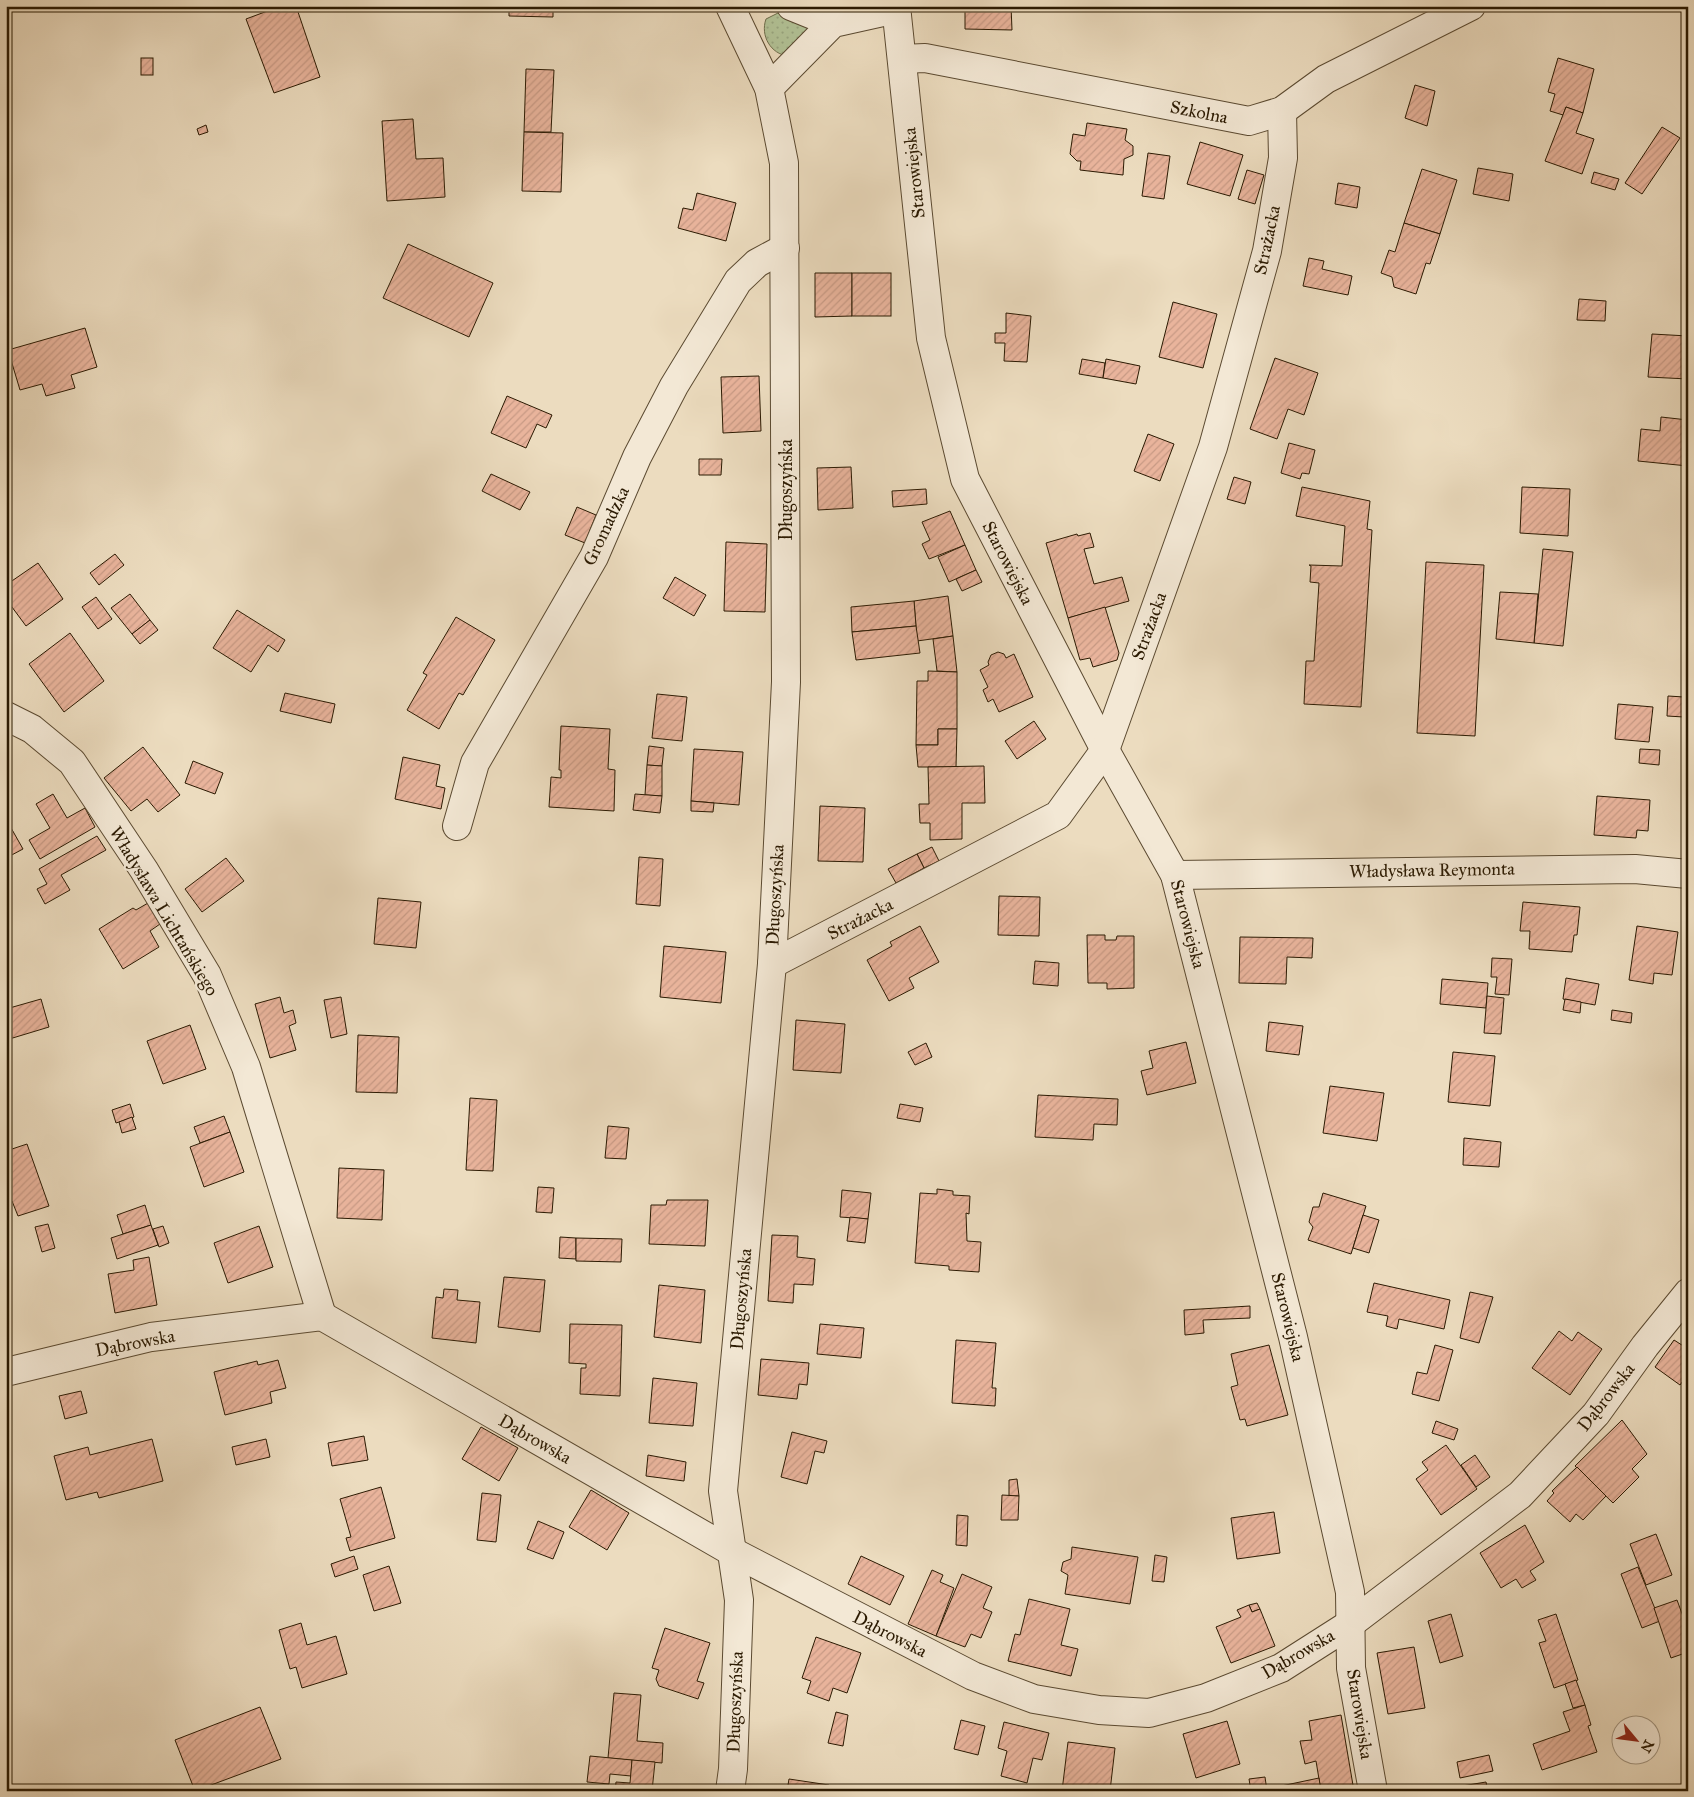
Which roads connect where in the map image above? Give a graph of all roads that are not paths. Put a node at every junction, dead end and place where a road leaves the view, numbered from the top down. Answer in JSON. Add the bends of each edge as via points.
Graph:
{"nodes":[{"id":1,"x":730,"y":6,"type":"edge"},
{"id":2,"x":791,"y":6,"type":"edge"},
{"id":3,"x":1472,"y":6,"type":"edge"},
{"id":4,"x":896,"y":8,"type":"edge"},
{"id":5,"x":833,"y":23,"type":"junction"},
{"id":6,"x":902,"y":59,"type":"junction"},
{"id":7,"x":769,"y":88,"type":"junction"},
{"id":8,"x":1282,"y":111,"type":"junction"},
{"id":9,"x":785,"y":248,"type":"junction"},
{"id":10,"x":6,"y":716,"type":"edge"},
{"id":11,"x":1105,"y":750,"type":"junction"},
{"id":12,"x":457,"y":826,"type":"dead end"},
{"id":13,"x":1176,"y":874,"type":"junction"},
{"id":14,"x":1688,"y":874,"type":"edge"},
{"id":15,"x":772,"y":964,"type":"junction"},
{"id":16,"x":1688,"y":1292,"type":"edge"},
{"id":17,"x":322,"y":1316,"type":"junction"},
{"id":18,"x":6,"y":1372,"type":"edge"},
{"id":19,"x":731,"y":1552,"type":"junction"},
{"id":20,"x":1350,"y":1624,"type":"junction"},
{"id":21,"x":730,"y":1791,"type":"edge"},
{"id":22,"x":1373,"y":1791,"type":"edge"}],
"edges":[{"from":1,"to":7,"type":"street","name":"Długoszyńska"},
{"from":2,"to":5,"type":"street"},
{"from":3,"to":8,"type":"street","name":"Szkolna","via":[[1326,79]]},
{"from":4,"to":5,"type":"street"},
{"from":4,"to":6,"type":"street","name":"Starowiejska"},
{"from":5,"to":7,"type":"street"},
{"from":6,"to":8,"type":"street","name":"Szkolna","via":[[925,58],[1249,121]]},
{"from":6,"to":11,"type":"street","name":"Starowiejska","via":[[931,338],[965,479]]},
{"from":7,"to":9,"type":"street","name":"Długoszyńska","via":[[784,163]]},
{"from":8,"to":11,"type":"street","name":"Strażacka","via":[[1283,158],[1267,251],[1218,428]]},
{"from":9,"to":12,"type":"street","name":"Gromadzka","via":[[758,262],[738,280],[674,386],[637,457],[594,557],[475,763]]},
{"from":9,"to":15,"type":"street","name":"Długoszyńska","via":[[786,682]]},
{"from":10,"to":17,"type":"street","name":"Władysława Lichtańskiego","via":[[32,729],[72,762],[144,870],[207,975],[246,1067]]},
{"from":11,"to":13,"type":"street","name":"Starowiejska"},
{"from":11,"to":15,"type":"street","name":"Strażacka","via":[[1058,815]]},
{"from":13,"to":14,"type":"street","name":"Władysława Reymonta","via":[[1615,869]]},
{"from":13,"to":20,"type":"street","name":"Starowiejska","via":[[1293,1337],[1350,1592]]},
{"from":15,"to":19,"type":"street","name":"Długoszyńska","via":[[724,1491]]},
{"from":16,"to":20,"type":"street","name":"Dąbrowska","via":[[1596,1414],[1520,1495]]},
{"from":17,"to":18,"type":"street","name":"Dąbrowska","via":[[150,1337]]},
{"from":17,"to":19,"type":"street","name":"Dąbrowska"},
{"from":19,"to":20,"type":"street","name":"Dąbrowska","via":[[973,1676],[1034,1699],[1099,1710],[1149,1713],[1206,1698],[1281,1668]]},
{"from":19,"to":21,"type":"street","name":"Długoszyńska","via":[[738,1600]]},
{"from":20,"to":22,"type":"street","name":"Starowiejska","via":[[1351,1668]]}]}
